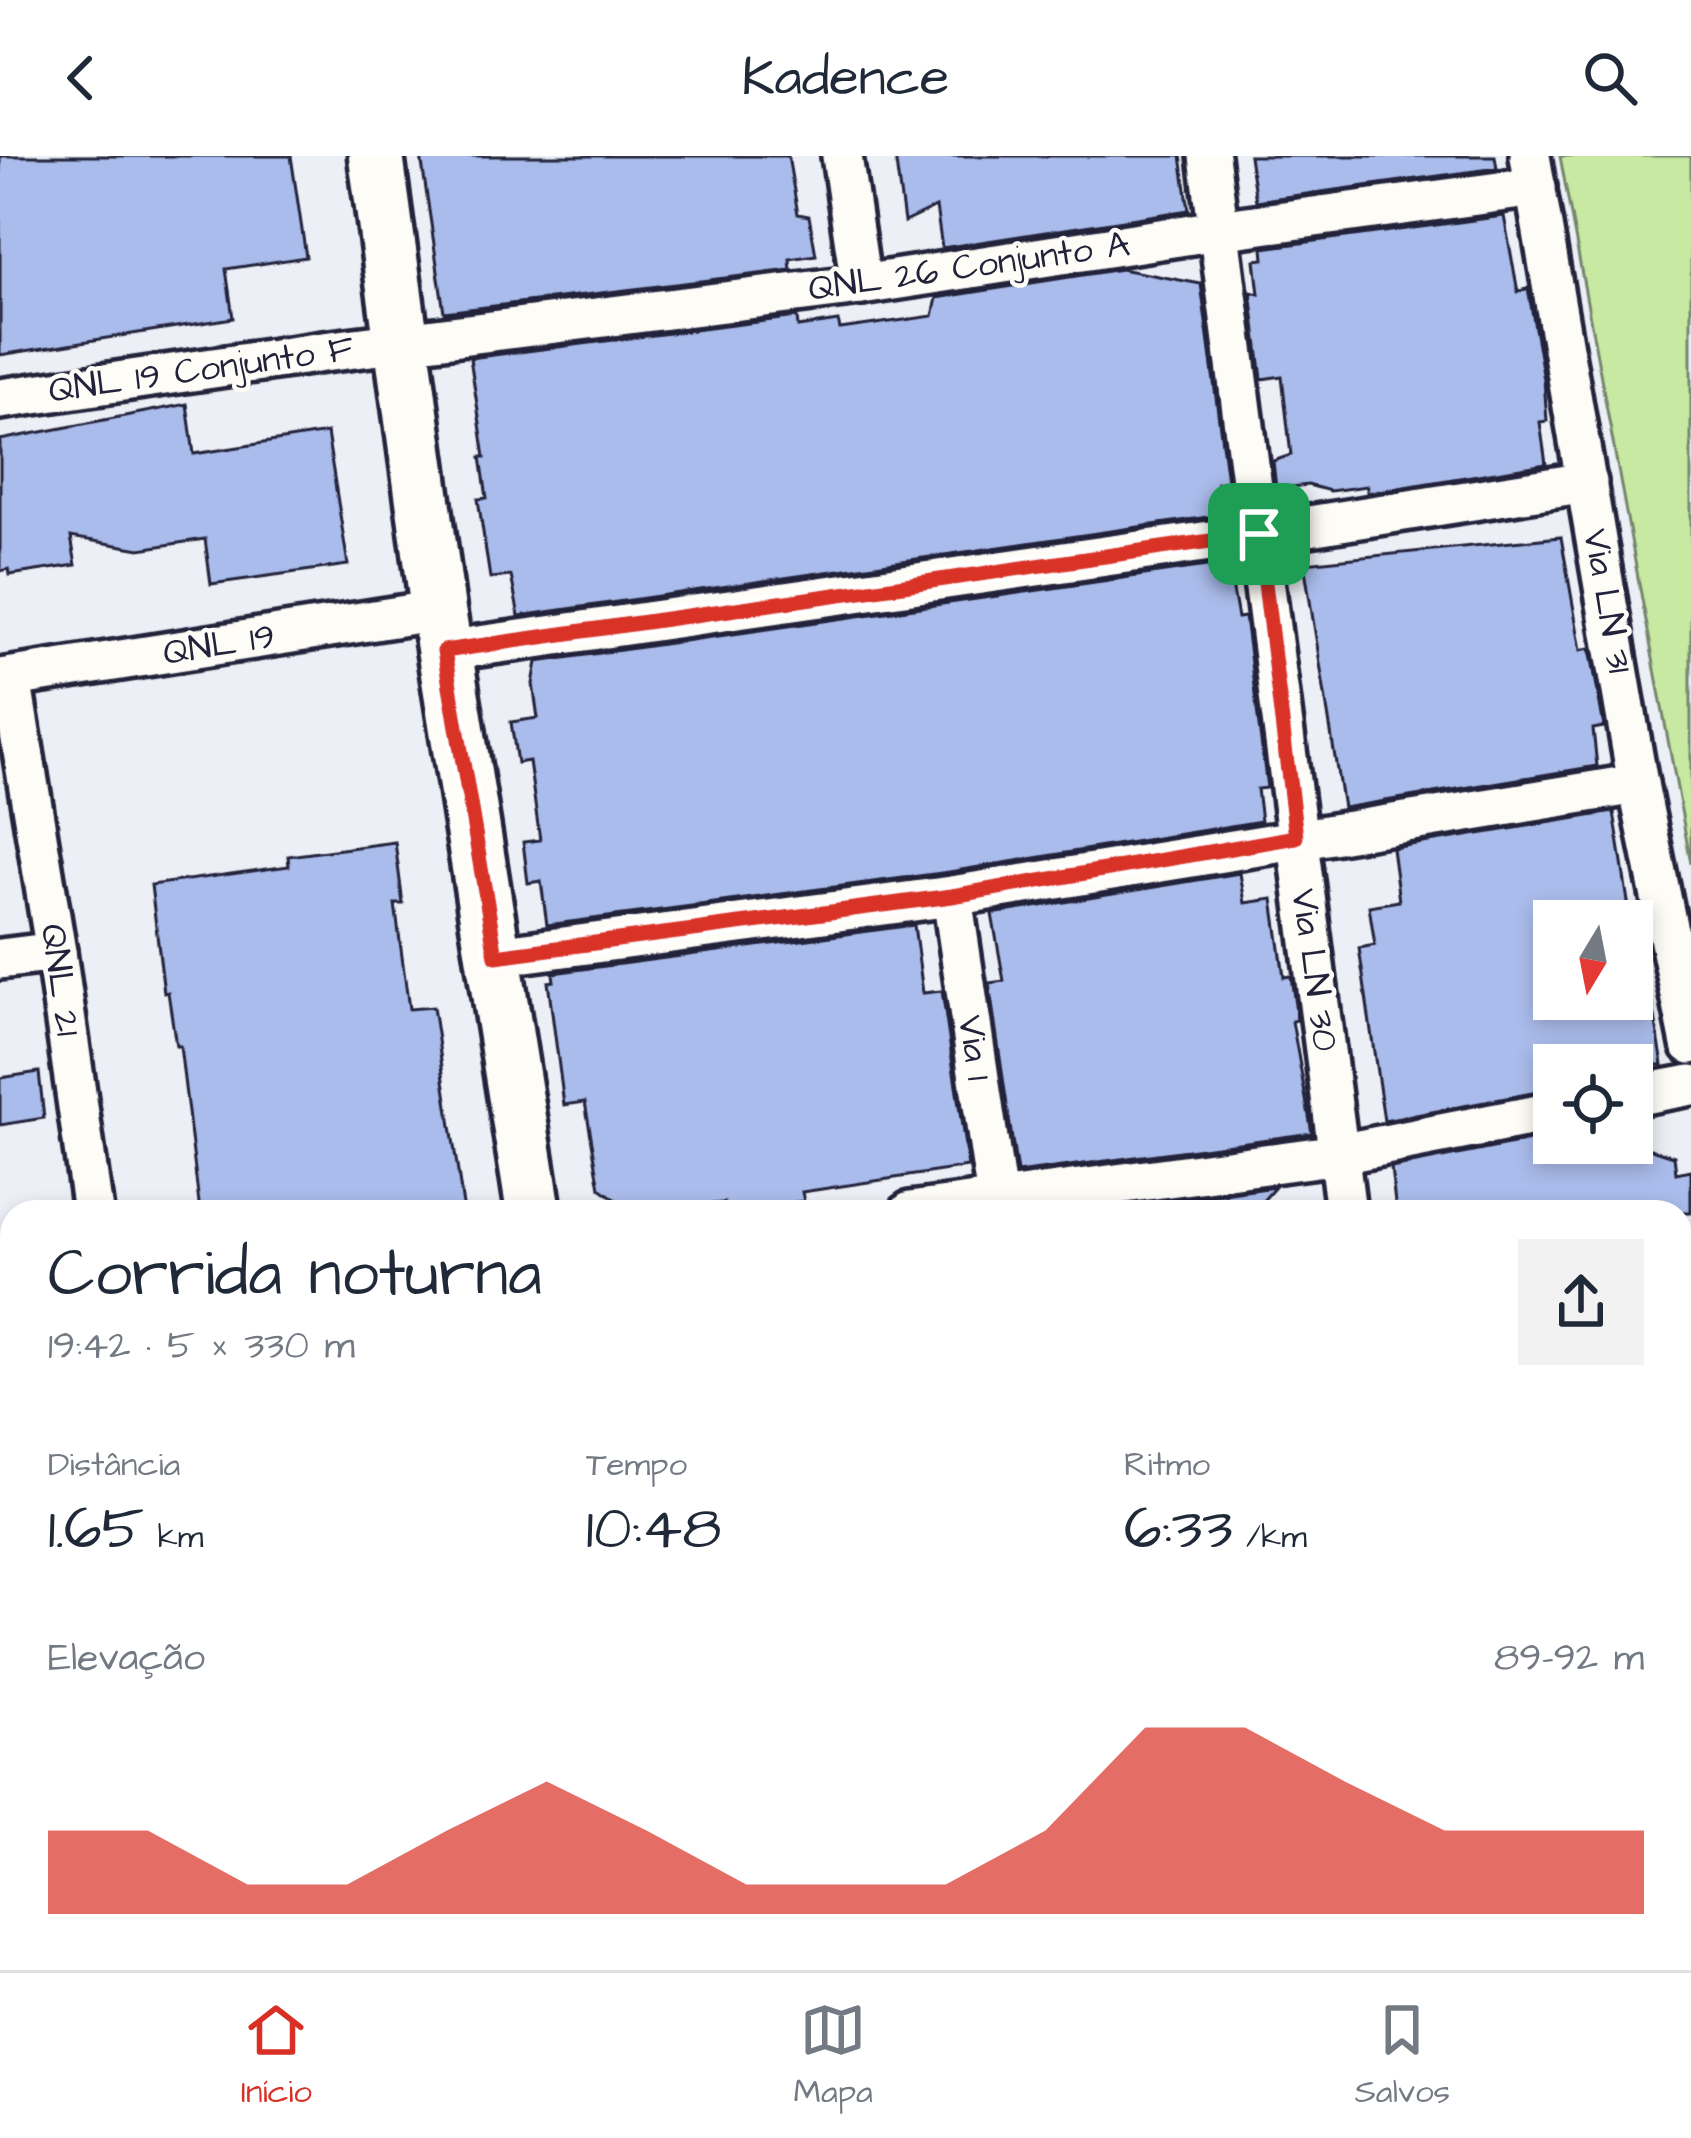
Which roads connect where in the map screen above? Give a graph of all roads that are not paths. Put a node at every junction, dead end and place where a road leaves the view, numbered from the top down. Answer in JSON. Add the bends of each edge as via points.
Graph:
{"nodes":[{"id":1,"x":376,"y":156,"type":"edge"},
{"id":2,"x":842,"y":156,"type":"edge"},
{"id":3,"x":1209,"y":156,"type":"edge"},
{"id":4,"x":1533,"y":171,"type":"edge"},
{"id":5,"x":1218,"y":230,"type":"junction"},
{"id":6,"x":861,"y":285,"type":"junction"},
{"id":7,"x":402,"y":342,"type":"junction"},
{"id":8,"x":0,"y":399,"type":"edge"},
{"id":9,"x":1587,"y":482,"type":"junction"},
{"id":10,"x":1259,"y":534,"type":"junction"},
{"id":11,"x":441,"y":631,"type":"junction"},
{"id":12,"x":6,"y":678,"type":"edge"},
{"id":13,"x":1638,"y":784,"type":"junction"},
{"id":14,"x":1296,"y":837,"type":"junction"},
{"id":15,"x":952,"y":896,"type":"junction"},
{"id":16,"x":56,"y":952,"type":"junction"},
{"id":17,"x":496,"y":956,"type":"junction"},
{"id":18,"x":0,"y":959,"type":"edge"},
{"id":19,"x":1691,"y":1044,"type":"edge"},
{"id":20,"x":1691,"y":1084,"type":"edge"},
{"id":21,"x":1653,"y":1092,"type":"edge"},
{"id":22,"x":1533,"y":1116,"type":"edge"},
{"id":23,"x":1339,"y":1154,"type":"junction"},
{"id":24,"x":997,"y":1199,"type":"junction"},
{"id":25,"x":90,"y":1200,"type":"edge"},
{"id":26,"x":532,"y":1200,"type":"edge"},
{"id":27,"x":990,"y":1200,"type":"edge"},
{"id":28,"x":1345,"y":1200,"type":"edge"}],
"edges":[{"from":1,"to":7,"type":"street"},
{"from":2,"to":6,"type":"street"},
{"from":3,"to":5,"type":"street","name":"Via LN 30"},
{"from":4,"to":5,"type":"street","name":"QNL 26 Conjunto A"},
{"from":4,"to":9,"type":"street","name":"Via LN 31"},
{"from":5,"to":6,"type":"street","name":"QNL 26 Conjunto A"},
{"from":5,"to":10,"type":"street","name":"Via LN 30"},
{"from":6,"to":7,"type":"street","name":"QNL 26 Conjunto A"},
{"from":7,"to":8,"type":"street","name":"QNL 19 Conjunto F"},
{"from":7,"to":11,"type":"street"},
{"from":9,"to":10,"type":"street","name":"QNL 19"},
{"from":9,"to":13,"type":"street","name":"Via LN 31"},
{"from":10,"to":11,"type":"street","name":"QNL 19"},
{"from":10,"to":14,"type":"street","name":"Via LN 30"},
{"from":11,"to":12,"type":"street","name":"QNL 19"},
{"from":11,"to":17,"type":"street"},
{"from":12,"to":16,"type":"street","name":"QNL 21"},
{"from":13,"to":14,"type":"street"},
{"from":13,"to":19,"type":"street","name":"Via LN 31"},
{"from":14,"to":15,"type":"street"},
{"from":14,"to":23,"type":"street","name":"Via LN 30"},
{"from":15,"to":17,"type":"street"},
{"from":15,"to":24,"type":"street","name":"Via 1"},
{"from":16,"to":18,"type":"street"},
{"from":16,"to":25,"type":"street","name":"QNL 21"},
{"from":17,"to":26,"type":"street"},
{"from":20,"to":21,"type":"street"},
{"from":22,"to":23,"type":"street"},
{"from":23,"to":24,"type":"street"},
{"from":23,"to":28,"type":"street","name":"Via LN 30"},
{"from":24,"to":27,"type":"street"}]}
